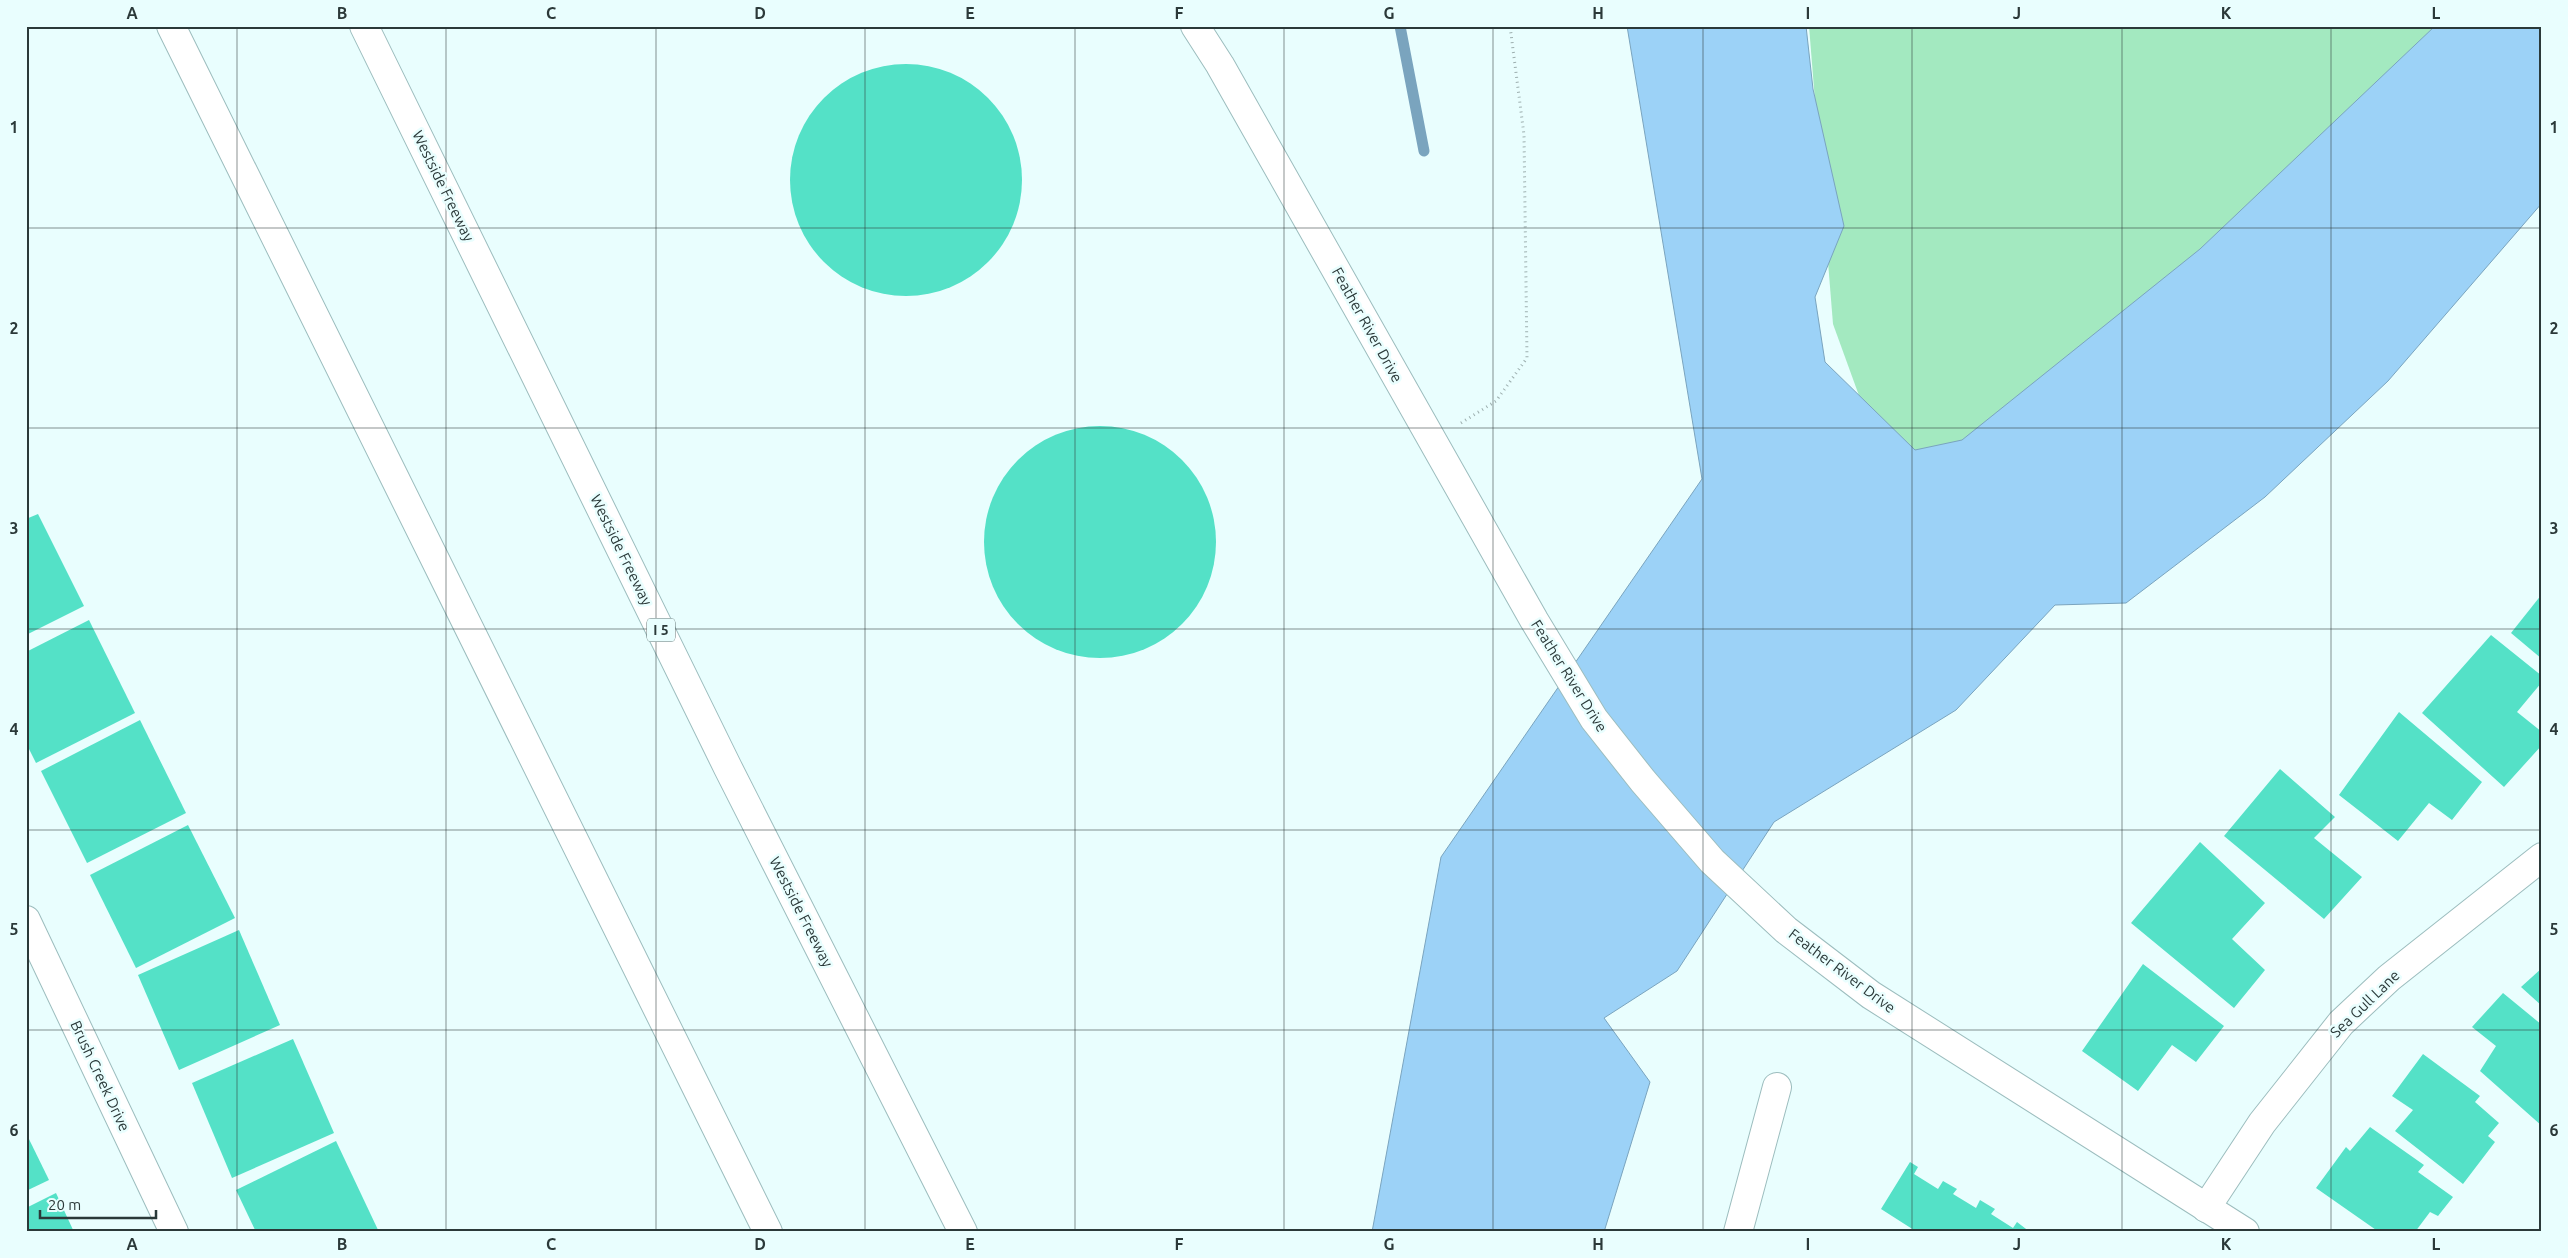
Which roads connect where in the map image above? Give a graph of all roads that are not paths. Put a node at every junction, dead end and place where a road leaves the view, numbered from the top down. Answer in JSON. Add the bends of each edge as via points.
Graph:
{"nodes":[{"id":1,"x":171,"y":26,"type":"edge"},
{"id":2,"x":364,"y":26,"type":"edge"},
{"id":3,"x":1195,"y":26,"type":"edge"},
{"id":4,"x":2542,"y":857,"type":"edge"},
{"id":5,"x":26,"y":920,"type":"edge"},
{"id":6,"x":1777,"y":1087,"type":"dead end"},
{"id":7,"x":2206,"y":1208,"type":"junction"},
{"id":8,"x":174,"y":1232,"type":"edge"},
{"id":9,"x":768,"y":1232,"type":"edge"},
{"id":10,"x":962,"y":1232,"type":"edge"},
{"id":11,"x":1738,"y":1232,"type":"edge"},
{"id":12,"x":2245,"y":1232,"type":"edge"}],
"edges":[{"from":1,"to":9,"type":"main road"},
{"from":2,"to":10,"type":"main road","name":"Westside Freeway","number":"I 5","via":[[728,768]]},
{"from":3,"to":7,"type":"main road","name":"Feather River Drive","via":[[1534,620],[1594,719],[1643,782],[1719,867],[1786,930],[1870,995]]},
{"from":4,"to":7,"type":"main road","name":"Sea Gull Lane","via":[[2389,978],[2341,1023],[2262,1123]]},
{"from":5,"to":8,"type":"main road","name":"Brush Creek Drive"},
{"from":6,"to":11,"type":"main road"},
{"from":7,"to":12,"type":"main road","name":"Feather River Drive"}]}
